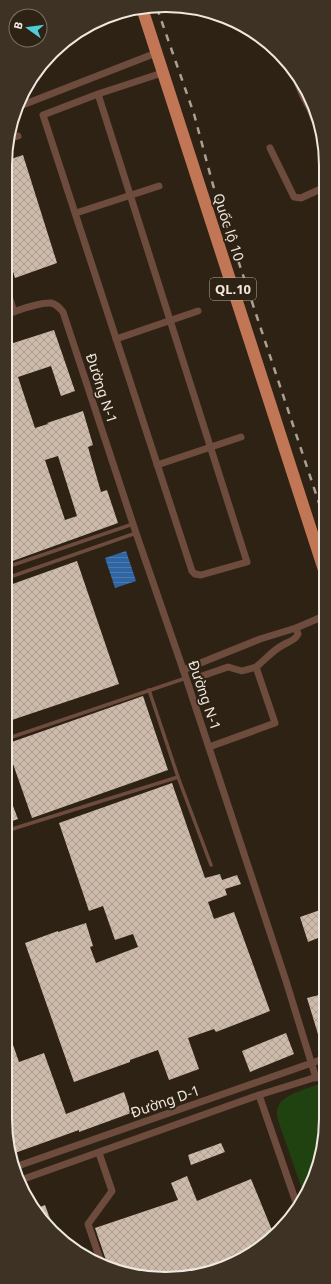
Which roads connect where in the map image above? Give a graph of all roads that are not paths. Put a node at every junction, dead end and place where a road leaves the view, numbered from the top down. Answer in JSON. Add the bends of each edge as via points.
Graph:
{"nodes":[{"id":1,"x":144,"y":13,"type":"edge"},
{"id":2,"x":156,"y":53,"type":"junction"},
{"id":3,"x":162,"y":73,"type":"junction"},
{"id":4,"x":98,"y":94,"type":"junction"},
{"id":5,"x":25,"y":104,"type":"edge"},
{"id":6,"x":18,"y":136,"type":"dead end"},
{"id":7,"x":15,"y":137,"type":"edge"},
{"id":8,"x":270,"y":148,"type":"dead end"},
{"id":9,"x":159,"y":186,"type":"dead end"},
{"id":10,"x":319,"y":190,"type":"edge"},
{"id":11,"x":130,"y":195,"type":"junction"},
{"id":12,"x":76,"y":213,"type":"junction"},
{"id":13,"x":198,"y":311,"type":"dead end"},
{"id":14,"x":12,"y":313,"type":"edge"},
{"id":15,"x":170,"y":321,"type":"junction"},
{"id":16,"x":116,"y":339,"type":"junction"},
{"id":17,"x":241,"y":437,"type":"dead end"},
{"id":18,"x":210,"y":447,"type":"junction"},
{"id":19,"x":157,"y":465,"type":"junction"},
{"id":20,"x":133,"y":524,"type":"junction"},
{"id":21,"x":136,"y":533,"type":"junction"},
{"id":22,"x":319,"y":554,"type":"edge"},
{"id":23,"x":12,"y":565,"type":"edge"},
{"id":24,"x":12,"y":576,"type":"edge"},
{"id":25,"x":319,"y":618,"type":"edge"},
{"id":26,"x":296,"y":628,"type":"junction"},
{"id":27,"x":256,"y":667,"type":"junction"},
{"id":28,"x":183,"y":670,"type":"junction"},
{"id":29,"x":202,"y":676,"type":"dead end"},
{"id":30,"x":186,"y":678,"type":"junction"},
{"id":31,"x":149,"y":690,"type":"junction"},
{"id":32,"x":12,"y":736,"type":"edge"},
{"id":33,"x":209,"y":747,"type":"junction"},
{"id":34,"x":178,"y":777,"type":"junction"},
{"id":35,"x":12,"y":829,"type":"edge"},
{"id":36,"x":211,"y":865,"type":"dead end"},
{"id":37,"x":319,"y":1060,"type":"edge"},
{"id":38,"x":311,"y":1063,"type":"junction"},
{"id":39,"x":319,"y":1077,"type":"edge"},
{"id":40,"x":316,"y":1078,"type":"junction"},
{"id":41,"x":259,"y":1095,"type":"junction"},
{"id":42,"x":99,"y":1153,"type":"junction"},
{"id":43,"x":19,"y":1164,"type":"edge"},
{"id":44,"x":25,"y":1179,"type":"edge"},
{"id":45,"x":295,"y":1200,"type":"edge"},
{"id":46,"x":99,"y":1256,"type":"edge"}],
"edges":[{"from":1,"to":2,"type":"highway","name":"Quốc lộ 10","number":"QL.10"},
{"from":2,"to":3,"type":"highway","name":"Quốc lộ 10","number":"QL.10"},
{"from":2,"to":5,"type":"street"},
{"from":3,"to":4,"type":"street"},
{"from":3,"to":22,"type":"highway","name":"Quốc lộ 10","number":"QL.10"},
{"from":4,"to":11,"type":"street"},
{"from":4,"to":12,"type":"street","via":[[44,115]]},
{"from":6,"to":7,"type":"street"},
{"from":8,"to":10,"type":"street","via":[[294,197],[301,198]]},
{"from":9,"to":11,"type":"street"},
{"from":11,"to":12,"type":"street"},
{"from":11,"to":15,"type":"street"},
{"from":12,"to":16,"type":"street"},
{"from":13,"to":15,"type":"street"},
{"from":14,"to":20,"type":"street","name":"Đường N-1","via":[[51,303],[63,312]]},
{"from":15,"to":16,"type":"street"},
{"from":15,"to":18,"type":"street"},
{"from":16,"to":19,"type":"street"},
{"from":17,"to":18,"type":"street"},
{"from":18,"to":19,"type":"street"},
{"from":18,"to":19,"type":"street","via":[[247,562],[201,575],[193,573]]},
{"from":20,"to":21,"type":"street","name":"Đường N-1"},
{"from":20,"to":23,"type":"lane"},
{"from":21,"to":24,"type":"lane"},
{"from":21,"to":28,"type":"street","name":"Đường N-1"},
{"from":25,"to":26,"type":"street"},
{"from":26,"to":27,"type":"street","via":[[296,638],[281,646]]},
{"from":26,"to":28,"type":"street","via":[[260,639]]},
{"from":27,"to":29,"type":"street","via":[[242,670],[228,667]]},
{"from":27,"to":33,"type":"street","via":[[275,723]]},
{"from":28,"to":30,"type":"street","name":"Đường N-1"},
{"from":30,"to":31,"type":"lane"},
{"from":30,"to":33,"type":"street","name":"Đường N-1"},
{"from":31,"to":32,"type":"lane"},
{"from":31,"to":34,"type":"lane"},
{"from":33,"to":38,"type":"street","name":"Đường N-1"},
{"from":34,"to":35,"type":"lane"},
{"from":34,"to":36,"type":"lane"},
{"from":37,"to":38,"type":"street","name":"Đường D-1"},
{"from":38,"to":40,"type":"street","name":"Đường N-1"},
{"from":38,"to":43,"type":"street","name":"Đường D-1"},
{"from":39,"to":40,"type":"street","name":"Đường D-1"},
{"from":40,"to":41,"type":"street","name":"Đường D-1"},
{"from":41,"to":42,"type":"street","name":"Đường D-1"},
{"from":41,"to":45,"type":"street"},
{"from":42,"to":44,"type":"street","name":"Đường D-1"},
{"from":42,"to":46,"type":"street","via":[[112,1191],[88,1224]]}]}
